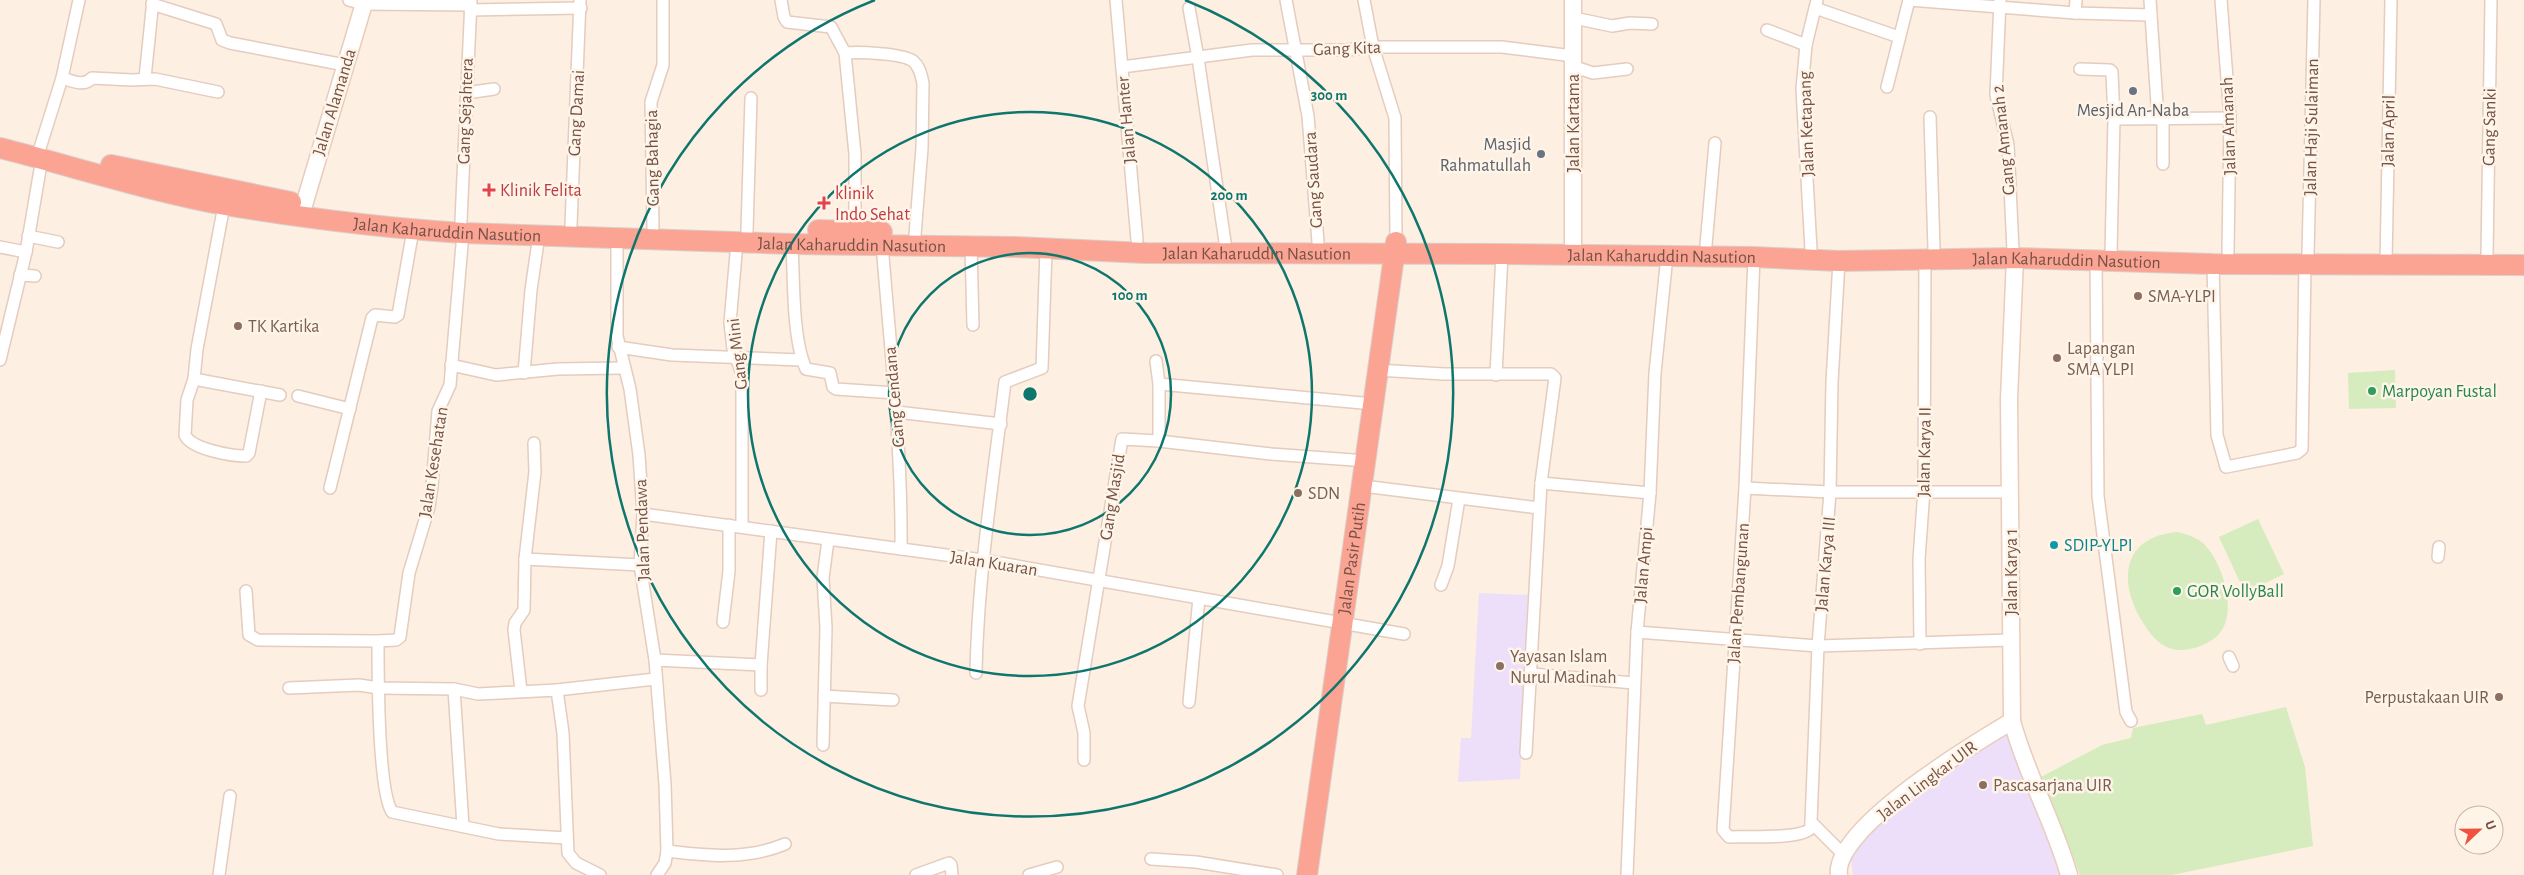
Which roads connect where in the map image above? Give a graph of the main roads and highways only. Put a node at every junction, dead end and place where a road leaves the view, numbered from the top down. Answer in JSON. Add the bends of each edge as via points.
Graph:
{"nodes":[{"id":1,"x":0,"y":137,"type":"edge"},
{"id":2,"x":0,"y":148,"type":"edge"},
{"id":3,"x":41,"y":153,"type":"junction"},
{"id":4,"x":226,"y":196,"type":"junction"},
{"id":5,"x":462,"y":227,"type":"junction"},
{"id":6,"x":742,"y":236,"type":"junction"},
{"id":7,"x":855,"y":237,"type":"junction"},
{"id":8,"x":1395,"y":248,"type":"junction"},
{"id":9,"x":1897,"y":254,"type":"junction"},
{"id":10,"x":2524,"y":255,"type":"edge"},
{"id":11,"x":2386,"y":258,"type":"junction"},
{"id":12,"x":2524,"y":265,"type":"edge"},
{"id":13,"x":1310,"y":875,"type":"edge"}],
"edges":[{"from":1,"to":3,"type":"highway","name":"Jalan Kaharuddin Nasution"},
{"from":2,"to":3,"type":"highway","name":"Jalan Kaharuddin Nasution"},
{"from":3,"to":4,"type":"highway","name":"Jalan Kaharuddin Nasution"},
{"from":4,"to":5,"type":"highway","name":"Jalan Kaharuddin Nasution"},
{"from":4,"to":5,"type":"highway","name":"Jalan Kaharuddin Nasution","via":[[414,230]]},
{"from":5,"to":6,"type":"highway","name":"Jalan Kaharuddin Nasution","via":[[570,225]]},
{"from":5,"to":6,"type":"highway","name":"Jalan Kaharuddin Nasution","via":[[617,240]]},
{"from":6,"to":7,"type":"highway","name":"Jalan Kaharuddin Nasution"},
{"from":6,"to":7,"type":"highway","name":"Jalan Kaharuddin Nasution","via":[[792,244]]},
{"from":7,"to":8,"type":"highway","name":"Jalan Kaharuddin Nasution","via":[[915,234],[1318,242]]},
{"from":7,"to":8,"type":"highway","name":"Jalan Kaharuddin Nasution","via":[[882,244],[1152,253]]},
{"from":8,"to":9,"type":"highway","name":"Jalan Kaharuddin Nasution","via":[[1706,245]]},
{"from":8,"to":9,"type":"highway","name":"Jalan Kaharuddin Nasution","via":[[1502,254],[1839,261]]},
{"from":8,"to":13,"type":"highway","name":"Jalan Pasir Putih"},
{"from":9,"to":11,"type":"highway","name":"Jalan Kaharuddin Nasution"},
{"from":10,"to":11,"type":"highway","name":"Jalan Kaharuddin Nasution"},
{"from":11,"to":12,"type":"highway","name":"Jalan Kaharuddin Nasution"}]}
